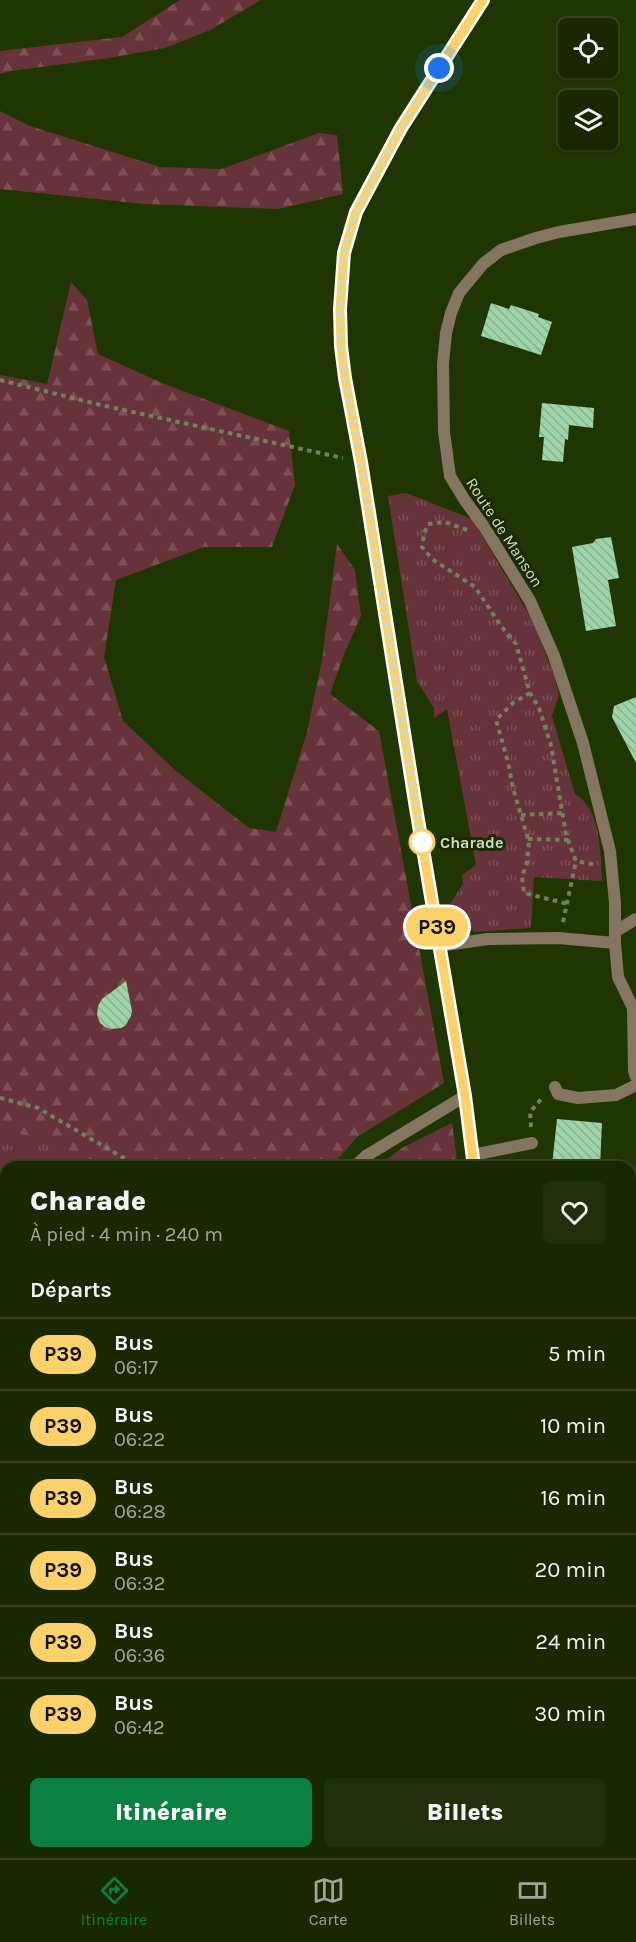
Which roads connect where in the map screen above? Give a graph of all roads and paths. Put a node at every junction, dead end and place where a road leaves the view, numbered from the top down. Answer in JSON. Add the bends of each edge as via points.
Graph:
{"nodes":[{"id":1,"x":483,"y":0,"type":"edge"},
{"id":2,"x":636,"y":219,"type":"edge"},
{"id":3,"x":0,"y":380,"type":"edge"},
{"id":4,"x":361,"y":462,"type":"junction"},
{"id":5,"x":485,"y":528,"type":"junction"},
{"id":6,"x":530,"y":693,"type":"junction"},
{"id":7,"x":563,"y":813,"type":"junction"},
{"id":8,"x":521,"y":815,"type":"junction"},
{"id":9,"x":528,"y":839,"type":"junction"},
{"id":10,"x":568,"y":840,"type":"junction"},
{"id":11,"x":576,"y":861,"type":"junction"},
{"id":12,"x":612,"y":868,"type":"junction"},
{"id":13,"x":568,"y":904,"type":"junction"},
{"id":14,"x":636,"y":919,"type":"edge"},
{"id":15,"x":615,"y":937,"type":"junction"},
{"id":16,"x":558,"y":938,"type":"junction"},
{"id":17,"x":440,"y":946,"type":"junction"},
{"id":18,"x":635,"y":1008,"type":"edge"},
{"id":19,"x":636,"y":1077,"type":"edge"},
{"id":20,"x":636,"y":1086,"type":"edge"},
{"id":21,"x":555,"y":1087,"type":"joint"},
{"id":22,"x":465,"y":1096,"type":"junction"},
{"id":23,"x":0,"y":1098,"type":"edge"},
{"id":24,"x":532,"y":1143,"type":"joint"},
{"id":25,"x":129,"y":1161,"type":"edge"},
{"id":26,"x":361,"y":1161,"type":"edge"},
{"id":27,"x":474,"y":1161,"type":"edge"}],
"edges":[{"from":1,"to":4,"type":"street","via":[[401,128],[356,212],[344,253],[341,346]]},
{"from":2,"to":5,"type":"street","name":"Route de Manson","via":[[559,232],[507,248],[483,264],[459,293],[446,333],[444,432],[450,476]]},
{"from":3,"to":4,"type":"path"},
{"from":4,"to":17,"type":"street"},
{"from":5,"to":6,"type":"path","via":[[476,531],[445,522],[428,524],[422,547],[432,559],[475,586],[516,644]]},
{"from":5,"to":12,"type":"street","name":"Route de Manson","via":[[530,601],[554,656],[591,770]]},
{"from":6,"to":7,"type":"path","via":[[551,745]]},
{"from":6,"to":8,"type":"path","via":[[496,720]]},
{"from":7,"to":8,"type":"path"},
{"from":7,"to":10,"type":"path"},
{"from":8,"to":9,"type":"path"},
{"from":9,"to":10,"type":"path"},
{"from":9,"to":13,"type":"path","via":[[522,878],[524,894]]},
{"from":10,"to":11,"type":"path"},
{"from":11,"to":12,"type":"path"},
{"from":11,"to":13,"type":"path"},
{"from":12,"to":15,"type":"street","name":"Route de Manson"},
{"from":13,"to":16,"type":"path"},
{"from":14,"to":15,"type":"street"},
{"from":15,"to":16,"type":"street"},
{"from":15,"to":18,"type":"street","name":"Route de Manson","via":[[618,977]]},
{"from":16,"to":17,"type":"street","via":[[488,939]]},
{"from":17,"to":22,"type":"street"},
{"from":18,"to":19,"type":"street"},
{"from":20,"to":21,"type":"street","via":[[616,1095],[578,1098],[558,1094]]},
{"from":21,"to":24,"type":"path","via":[[530,1112]]},
{"from":22,"to":26,"type":"street"},
{"from":22,"to":27,"type":"street"},
{"from":23,"to":25,"type":"path","via":[[38,1108]]},
{"from":24,"to":27,"type":"street"}]}
